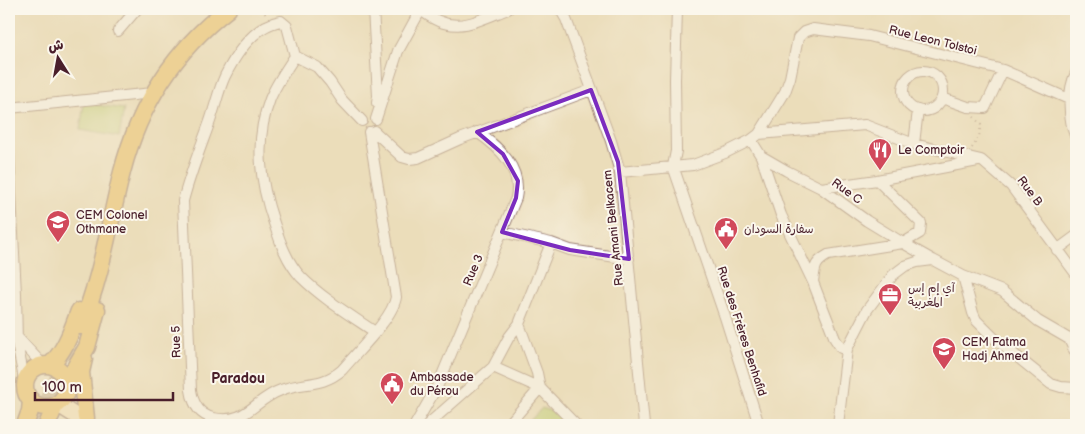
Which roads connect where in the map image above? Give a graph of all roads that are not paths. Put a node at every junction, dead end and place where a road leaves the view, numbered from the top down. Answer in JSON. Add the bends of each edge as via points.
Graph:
{"nodes":[{"id":1,"x":137,"y":9,"type":"edge"},
{"id":2,"x":228,"y":9,"type":"edge"},
{"id":3,"x":373,"y":9,"type":"edge"},
{"id":4,"x":421,"y":9,"type":"edge"},
{"id":5,"x":508,"y":9,"type":"edge"},
{"id":6,"x":560,"y":9,"type":"edge"},
{"id":7,"x":677,"y":9,"type":"edge"},
{"id":8,"x":118,"y":31,"type":"dead end"},
{"id":9,"x":927,"y":52,"type":"junction"},
{"id":10,"x":295,"y":56,"type":"junction"},
{"id":11,"x":925,"y":70,"type":"junction"},
{"id":12,"x":1004,"y":70,"type":"junction"},
{"id":13,"x":1076,"y":73,"type":"edge"},
{"id":14,"x":591,"y":90,"type":"junction"},
{"id":15,"x":153,"y":94,"type":"junction"},
{"id":16,"x":942,"y":98,"type":"junction"},
{"id":17,"x":1071,"y":100,"type":"junction"},
{"id":18,"x":9,"y":108,"type":"edge"},
{"id":19,"x":918,"y":110,"type":"junction"},
{"id":20,"x":374,"y":117,"type":"junction"},
{"id":21,"x":362,"y":120,"type":"junction"},
{"id":22,"x":372,"y":132,"type":"junction"},
{"id":23,"x":478,"y":132,"type":"junction"},
{"id":24,"x":755,"y":137,"type":"junction"},
{"id":25,"x":1076,"y":138,"type":"edge"},
{"id":26,"x":914,"y":144,"type":"junction"},
{"id":27,"x":943,"y":150,"type":"junction"},
{"id":28,"x":9,"y":153,"type":"edge"},
{"id":29,"x":761,"y":156,"type":"junction"},
{"id":30,"x":981,"y":160,"type":"junction"},
{"id":31,"x":673,"y":166,"type":"junction"},
{"id":32,"x":123,"y":169,"type":"junction"},
{"id":33,"x":939,"y":170,"type":"junction"},
{"id":34,"x":620,"y":172,"type":"junction"},
{"id":35,"x":878,"y":180,"type":"junction"},
{"id":36,"x":119,"y":187,"type":"junction"},
{"id":37,"x":821,"y":188,"type":"junction"},
{"id":38,"x":502,"y":232,"type":"junction"},
{"id":39,"x":1076,"y":236,"type":"edge"},
{"id":40,"x":551,"y":243,"type":"junction"},
{"id":41,"x":903,"y":243,"type":"junction"},
{"id":42,"x":1058,"y":250,"type":"junction"},
{"id":43,"x":629,"y":259,"type":"junction"},
{"id":44,"x":933,"y":260,"type":"junction"},
{"id":45,"x":1076,"y":274,"type":"edge"},
{"id":46,"x":963,"y":276,"type":"junction"},
{"id":47,"x":813,"y":282,"type":"junction"},
{"id":48,"x":518,"y":324,"type":"junction"},
{"id":49,"x":81,"y":326,"type":"tunnel mouth"},
{"id":50,"x":375,"y":332,"type":"junction"},
{"id":51,"x":16,"y":336,"type":"junction"},
{"id":52,"x":1072,"y":340,"type":"edge"},
{"id":53,"x":87,"y":347,"type":"junction"},
{"id":54,"x":847,"y":349,"type":"junction"},
{"id":55,"x":1076,"y":354,"type":"edge"},
{"id":56,"x":47,"y":365,"type":"junction"},
{"id":57,"x":493,"y":367,"type":"junction"},
{"id":58,"x":68,"y":382,"type":"junction"},
{"id":59,"x":25,"y":384,"type":"junction"},
{"id":60,"x":540,"y":388,"type":"junction"},
{"id":61,"x":1076,"y":388,"type":"edge"},
{"id":62,"x":31,"y":400,"type":"junction"},
{"id":63,"x":56,"y":405,"type":"junction"},
{"id":64,"x":84,"y":423,"type":"edge"},
{"id":65,"x":25,"y":425,"type":"edge"},
{"id":66,"x":47,"y":425,"type":"edge"},
{"id":67,"x":415,"y":425,"type":"edge"},
{"id":68,"x":427,"y":425,"type":"edge"},
{"id":69,"x":508,"y":425,"type":"edge"},
{"id":70,"x":576,"y":425,"type":"edge"},
{"id":71,"x":644,"y":425,"type":"edge"},
{"id":72,"x":759,"y":425,"type":"edge"},
{"id":73,"x":838,"y":425,"type":"edge"}],
"edges":[{"from":1,"to":8,"type":"street"},
{"from":2,"to":15,"type":"main road","via":[[187,46]]},
{"from":3,"to":20,"type":"street","via":[[378,96]]},
{"from":4,"to":5,"type":"street","via":[[436,21],[450,26],[470,23]]},
{"from":4,"to":20,"type":"street","via":[[398,51]]},
{"from":6,"to":14,"type":"street","name":"Rue Amani Belkacem"},
{"from":7,"to":31,"type":"street","name":"Rue des Frères Benhafid","via":[[676,151]]},
{"from":9,"to":11,"type":"street"},
{"from":9,"to":12,"type":"street","name":"Rue Leon Tolstoi"},
{"from":9,"to":24,"type":"street","name":"Rue Leon Tolstoi","via":[[846,32],[813,29],[804,32],[798,38],[785,92]]},
{"from":10,"to":21,"type":"street","via":[[317,68]]},
{"from":10,"to":50,"type":"street","via":[[270,99],[259,145],[267,203],[290,264],[302,278]]},
{"from":10,"to":50,"type":"street","name":"Rue 5","via":[[287,26],[281,21],[264,27],[244,45],[225,76],[188,181],[183,201],[192,399],[209,417],[236,418],[278,391],[334,377]]},
{"from":11,"to":16,"type":"street","via":[[939,78]]},
{"from":11,"to":19,"type":"street","via":[[908,77],[903,90],[906,103]]},
{"from":12,"to":16,"type":"street","via":[[985,108],[960,105]]},
{"from":12,"to":17,"type":"street","name":"Rue Leon Tolstoi"},
{"from":13,"to":17,"type":"street","via":[[1072,80]]},
{"from":14,"to":23,"type":"street"},
{"from":14,"to":34,"type":"street","name":"Rue Amani Belkacem"},
{"from":15,"to":18,"type":"street"},
{"from":15,"to":32,"type":"main road"},
{"from":16,"to":19,"type":"street","via":[[930,110]]},
{"from":17,"to":25,"type":"street"},
{"from":19,"to":26,"type":"street"},
{"from":20,"to":21,"type":"street","via":[[367,116]]},
{"from":20,"to":22,"type":"street","via":[[378,125]]},
{"from":21,"to":22,"type":"street","via":[[362,128]]},
{"from":22,"to":23,"type":"street","via":[[396,153],[409,159]]},
{"from":22,"to":50,"type":"street","name":"Rue 5","via":[[396,297],[389,315]]},
{"from":23,"to":38,"type":"street","name":"Rue 3","via":[[500,149],[518,181],[516,198]]},
{"from":24,"to":26,"type":"street","name":"Rue B","via":[[865,125]]},
{"from":24,"to":29,"type":"street","name":"Rue C"},
{"from":24,"to":31,"type":"street","via":[[693,165]]},
{"from":26,"to":27,"type":"street","name":"Rue B"},
{"from":27,"to":30,"type":"street","name":"Rue B"},
{"from":27,"to":33,"type":"street","via":[[944,163]]},
{"from":28,"to":51,"type":"street"},
{"from":29,"to":37,"type":"street","name":"Rue C"},
{"from":29,"to":47,"type":"street","via":[[781,215]]},
{"from":30,"to":33,"type":"street"},
{"from":30,"to":42,"type":"street","name":"Rue B","via":[[1011,186]]},
{"from":31,"to":34,"type":"street"},
{"from":31,"to":72,"type":"street","name":"Rue des Frères Benhafid"},
{"from":32,"to":36,"type":"main road"},
{"from":32,"to":56,"type":"main road","via":[[103,214],[75,322],[64,347]]},
{"from":33,"to":35,"type":"street"},
{"from":34,"to":43,"type":"street","name":"Rue Amani Belkacem"},
{"from":35,"to":37,"type":"street"},
{"from":35,"to":41,"type":"street","via":[[921,223],[920,233]]},
{"from":36,"to":49,"type":"main road","via":[[93,296]]},
{"from":36,"to":53,"type":"main road","via":[[111,256]]},
{"from":37,"to":41,"type":"street","name":"Rue C"},
{"from":38,"to":40,"type":"street"},
{"from":38,"to":67,"type":"street","name":"Rue 3","via":[[438,385]]},
{"from":39,"to":42,"type":"street"},
{"from":40,"to":43,"type":"street","via":[[570,250]]},
{"from":40,"to":48,"type":"street"},
{"from":41,"to":44,"type":"street","name":"Rue C"},
{"from":41,"to":47,"type":"street","via":[[828,255],[815,265]]},
{"from":42,"to":45,"type":"street","name":"Rue B"},
{"from":43,"to":71,"type":"street","name":"Rue Amani Belkacem"},
{"from":44,"to":46,"type":"street","name":"Rue C"},
{"from":44,"to":54,"type":"street","via":[[906,266],[893,275],[866,310]]},
{"from":46,"to":52,"type":"street","name":"Rue C","via":[[1002,291],[1038,321]]},
{"from":46,"to":61,"type":"street","via":[[976,320],[1051,384]]},
{"from":47,"to":54,"type":"street","via":[[835,339],[841,348]]},
{"from":48,"to":57,"type":"street"},
{"from":48,"to":60,"type":"street"},
{"from":51,"to":56,"type":"street"},
{"from":51,"to":59,"type":"street"},
{"from":52,"to":55,"type":"street"},
{"from":53,"to":58,"type":"main road"},
{"from":53,"to":64,"type":"main road","via":[[81,372]]},
{"from":54,"to":73,"type":"street"},
{"from":56,"to":58,"type":"main road","via":[[61,370]]},
{"from":56,"to":59,"type":"main road","via":[[31,371]]},
{"from":57,"to":60,"type":"street"},
{"from":57,"to":68,"type":"street"},
{"from":58,"to":63,"type":"main road","via":[[65,397]]},
{"from":58,"to":64,"type":"main road","via":[[78,396]]},
{"from":59,"to":62,"type":"main road"},
{"from":60,"to":69,"type":"street"},
{"from":60,"to":70,"type":"street"},
{"from":62,"to":63,"type":"main road","via":[[42,407]]},
{"from":62,"to":65,"type":"main road"},
{"from":63,"to":64,"type":"main road"},
{"from":63,"to":66,"type":"main road"}]}
